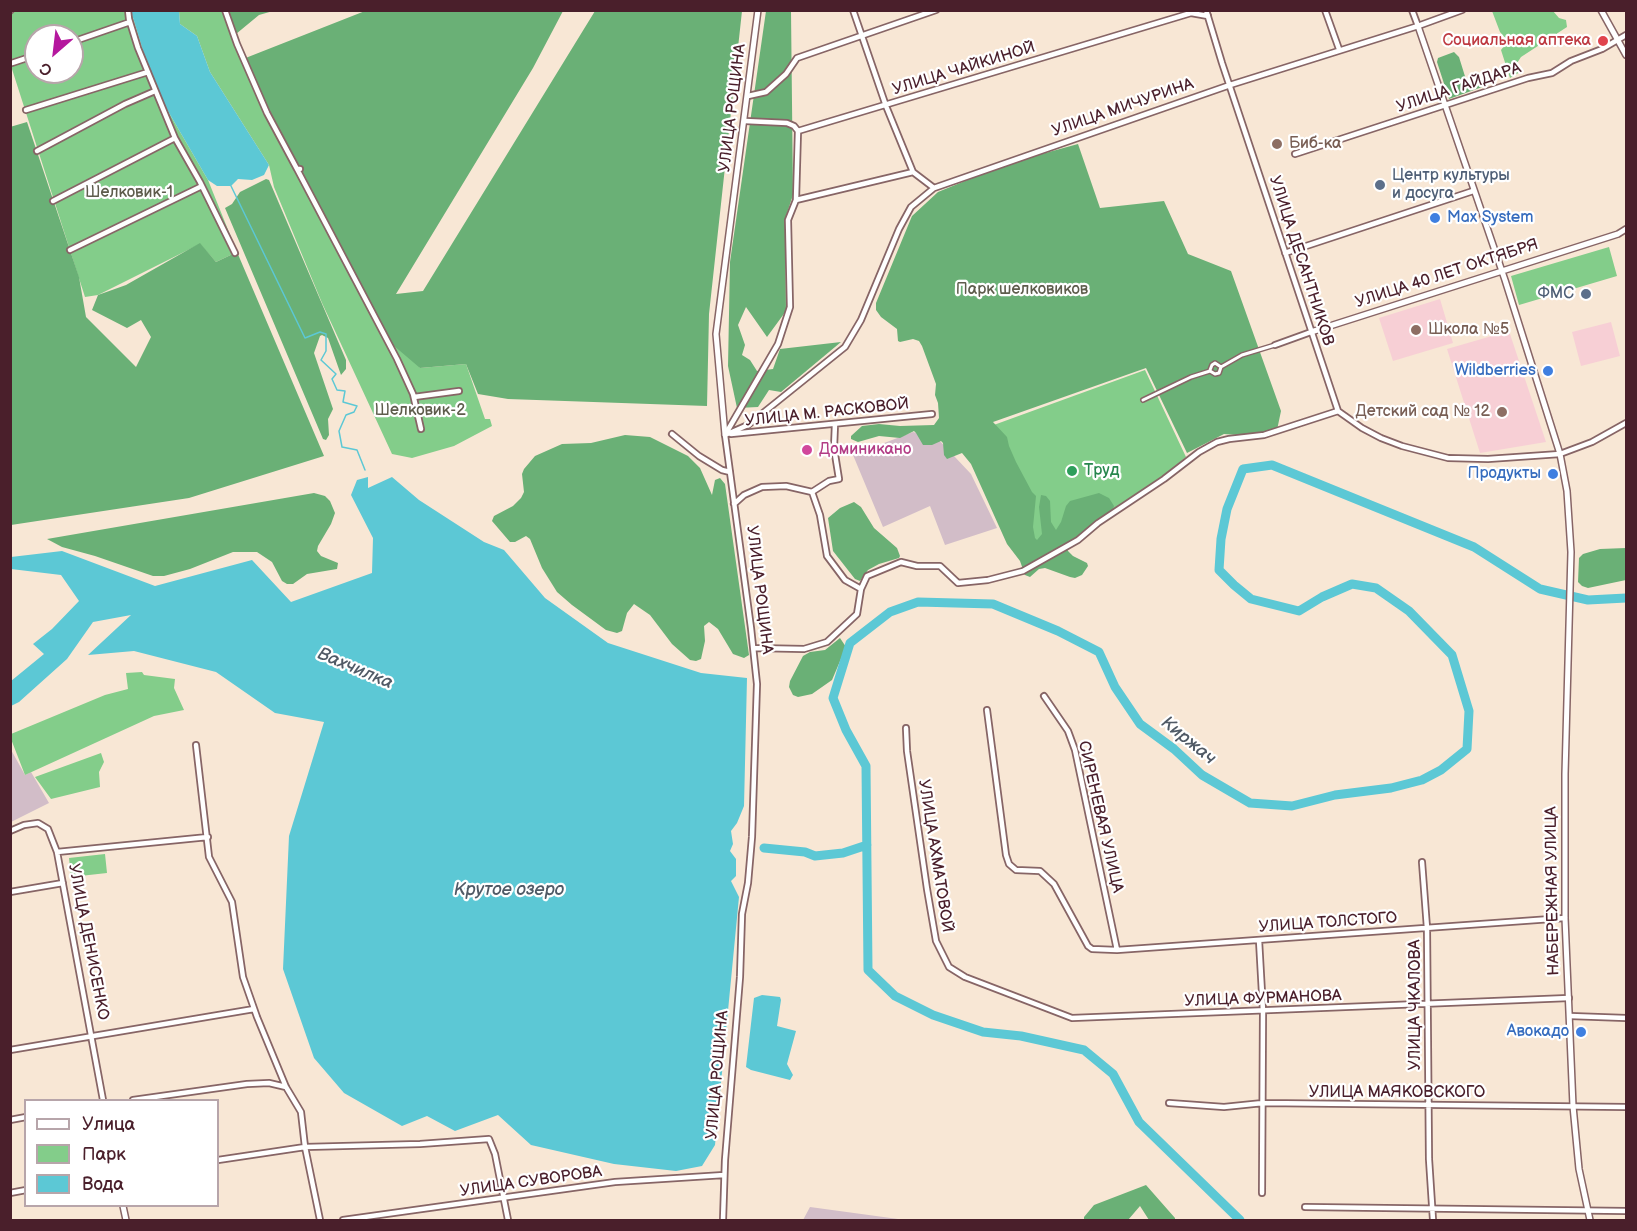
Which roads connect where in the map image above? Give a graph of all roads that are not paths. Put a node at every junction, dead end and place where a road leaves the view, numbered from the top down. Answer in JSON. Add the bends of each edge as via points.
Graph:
{"nodes":[{"id":1,"x":128,"y":10,"type":"edge"},
{"id":2,"x":225,"y":10,"type":"edge"},
{"id":3,"x":758,"y":10,"type":"edge"},
{"id":4,"x":853,"y":10,"type":"edge"},
{"id":5,"x":936,"y":10,"type":"edge"},
{"id":6,"x":1325,"y":10,"type":"edge"},
{"id":7,"x":1412,"y":10,"type":"edge"},
{"id":8,"x":1462,"y":10,"type":"edge"},
{"id":9,"x":1601,"y":10,"type":"edge"},
{"id":10,"x":1193,"y":12,"type":"edge"},
{"id":11,"x":1207,"y":13,"type":"edge"},
{"id":12,"x":130,"y":22,"type":"junction"},
{"id":13,"x":1418,"y":26,"type":"junction"},
{"id":14,"x":1626,"y":35,"type":"edge"},
{"id":15,"x":862,"y":37,"type":"junction"},
{"id":16,"x":84,"y":38,"type":"edge"},
{"id":17,"x":1618,"y":40,"type":"junction"},
{"id":18,"x":1339,"y":49,"type":"junction"},
{"id":19,"x":1626,"y":55,"type":"edge"},
{"id":20,"x":148,"y":72,"type":"junction"},
{"id":21,"x":1230,"y":85,"type":"junction"},
{"id":22,"x":155,"y":91,"type":"junction"},
{"id":23,"x":748,"y":96,"type":"junction"},
{"id":24,"x":886,"y":105,"type":"junction"},
{"id":25,"x":1444,"y":106,"type":"junction"},
{"id":26,"x":26,"y":110,"type":"dead end"},
{"id":27,"x":744,"y":121,"type":"junction"},
{"id":28,"x":798,"y":131,"type":"junction"},
{"id":29,"x":175,"y":138,"type":"junction"},
{"id":30,"x":37,"y":151,"type":"dead end"},
{"id":31,"x":1295,"y":154,"type":"dead end"},
{"id":32,"x":913,"y":172,"type":"junction"},
{"id":33,"x":202,"y":186,"type":"junction"},
{"id":34,"x":934,"y":188,"type":"junction"},
{"id":35,"x":1473,"y":191,"type":"junction"},
{"id":36,"x":796,"y":200,"type":"junction"},
{"id":37,"x":54,"y":201,"type":"dead end"},
{"id":38,"x":1626,"y":229,"type":"edge"},
{"id":39,"x":70,"y":250,"type":"dead end"},
{"id":40,"x":235,"y":253,"type":"dead end"},
{"id":41,"x":1285,"y":253,"type":"junction"},
{"id":42,"x":1502,"y":271,"type":"junction"},
{"id":43,"x":1311,"y":332,"type":"junction"},
{"id":44,"x":1275,"y":345,"type":"joint"},
{"id":45,"x":1221,"y":367,"type":"junction"},
{"id":46,"x":1210,"y":370,"type":"junction"},
{"id":47,"x":459,"y":392,"type":"dead end"},
{"id":48,"x":414,"y":397,"type":"junction"},
{"id":49,"x":1143,"y":400,"type":"dead end"},
{"id":50,"x":1338,"y":411,"type":"junction"},
{"id":51,"x":932,"y":414,"type":"dead end"},
{"id":52,"x":1626,"y":423,"type":"edge"},
{"id":53,"x":836,"y":424,"type":"junction"},
{"id":54,"x":748,"y":425,"type":"junction"},
{"id":55,"x":421,"y":429,"type":"dead end"},
{"id":56,"x":754,"y":433,"type":"junction"},
{"id":57,"x":672,"y":434,"type":"dead end"},
{"id":58,"x":725,"y":435,"type":"junction"},
{"id":59,"x":1560,"y":454,"type":"junction"},
{"id":60,"x":730,"y":472,"type":"junction"},
{"id":61,"x":812,"y":492,"type":"junction"},
{"id":62,"x":734,"y":504,"type":"junction"},
{"id":63,"x":861,"y":589,"type":"junction"},
{"id":64,"x":754,"y":648,"type":"junction"},
{"id":65,"x":1044,"y":696,"type":"dead end"},
{"id":66,"x":987,"y":710,"type":"dead end"},
{"id":67,"x":906,"y":728,"type":"dead end"},
{"id":68,"x":196,"y":745,"type":"dead end"},
{"id":69,"x":10,"y":831,"type":"edge"},
{"id":70,"x":208,"y":837,"type":"junction"},
{"id":71,"x":57,"y":852,"type":"junction"},
{"id":72,"x":1422,"y":862,"type":"dead end"},
{"id":73,"x":63,"y":884,"type":"junction"},
{"id":74,"x":10,"y":892,"type":"edge"},
{"id":75,"x":1565,"y":918,"type":"junction"},
{"id":76,"x":1427,"y":928,"type":"junction"},
{"id":77,"x":1259,"y":940,"type":"junction"},
{"id":78,"x":1117,"y":950,"type":"junction"},
{"id":79,"x":965,"y":977,"type":"joint"},
{"id":80,"x":1569,"y":998,"type":"junction"},
{"id":81,"x":1429,"y":1004,"type":"junction"},
{"id":82,"x":254,"y":1009,"type":"junction"},
{"id":83,"x":1263,"y":1011,"type":"junction"},
{"id":84,"x":1570,"y":1016,"type":"junction"},
{"id":85,"x":1626,"y":1018,"type":"edge"},
{"id":86,"x":93,"y":1037,"type":"junction"},
{"id":87,"x":10,"y":1050,"type":"edge"},
{"id":88,"x":286,"y":1087,"type":"junction"},
{"id":89,"x":103,"y":1099,"type":"edge"},
{"id":90,"x":146,"y":1099,"type":"edge"},
{"id":91,"x":1169,"y":1103,"type":"dead end"},
{"id":92,"x":1263,"y":1103,"type":"junction"},
{"id":93,"x":1428,"y":1105,"type":"junction"},
{"id":94,"x":1573,"y":1106,"type":"junction"},
{"id":95,"x":1626,"y":1107,"type":"edge"},
{"id":96,"x":305,"y":1147,"type":"junction"},
{"id":97,"x":219,"y":1160,"type":"edge"},
{"id":98,"x":724,"y":1175,"type":"junction"},
{"id":99,"x":1262,"y":1193,"type":"dead end"},
{"id":100,"x":504,"y":1197,"type":"junction"},
{"id":101,"x":1305,"y":1207,"type":"dead end"},
{"id":102,"x":1434,"y":1208,"type":"junction"},
{"id":103,"x":1588,"y":1211,"type":"junction"},
{"id":104,"x":1626,"y":1211,"type":"edge"},
{"id":105,"x":320,"y":1221,"type":"edge"},
{"id":106,"x":343,"y":1221,"type":"edge"},
{"id":107,"x":508,"y":1221,"type":"edge"},
{"id":108,"x":723,"y":1221,"type":"edge"},
{"id":109,"x":1433,"y":1221,"type":"edge"},
{"id":110,"x":1590,"y":1221,"type":"edge"}],
"edges":[{"from":1,"to":12,"type":"street"},
{"from":2,"to":48,"type":"street","via":[[263,104]]},
{"from":3,"to":23,"type":"street","name":"УЛИЦА РОЩИНА"},
{"from":4,"to":15,"type":"street"},
{"from":5,"to":15,"type":"street"},
{"from":6,"to":18,"type":"street"},
{"from":7,"to":13,"type":"street"},
{"from":8,"to":13,"type":"street","name":"УЛИЦА МИЧУРИНА"},
{"from":9,"to":17,"type":"street"},
{"from":10,"to":11,"type":"street","name":"УЛИЦА ЧАЙКИНОЙ"},
{"from":10,"to":24,"type":"street","name":"УЛИЦА ЧАЙКИНОЙ"},
{"from":11,"to":21,"type":"street","name":"УЛИЦА ДЕСАНТНИКОВ"},
{"from":12,"to":16,"type":"street"},
{"from":12,"to":20,"type":"street"},
{"from":13,"to":18,"type":"street","name":"УЛИЦА МИЧУРИНА"},
{"from":13,"to":25,"type":"street","name":"НАБЕРЕЖНАЯ УЛИЦА"},
{"from":14,"to":17,"type":"street","name":"УЛИЦА ГАЙДАРА"},
{"from":15,"to":23,"type":"street","via":[[797,58],[766,92]]},
{"from":15,"to":24,"type":"street"},
{"from":17,"to":19,"type":"street"},
{"from":17,"to":25,"type":"street","name":"УЛИЦА ГАЙДАРА","via":[[1552,73]]},
{"from":18,"to":21,"type":"street","name":"УЛИЦА МИЧУРИНА"},
{"from":20,"to":22,"type":"street"},
{"from":20,"to":26,"type":"street"},
{"from":21,"to":34,"type":"street","name":"УЛИЦА МИЧУРИНА"},
{"from":21,"to":41,"type":"street","name":"УЛИЦА ДЕСАНТНИКОВ"},
{"from":22,"to":29,"type":"street"},
{"from":22,"to":30,"type":"street"},
{"from":23,"to":27,"type":"street","name":"УЛИЦА РОЩИНА"},
{"from":24,"to":28,"type":"street","name":"УЛИЦА ЧАЙКИНОЙ"},
{"from":24,"to":32,"type":"street"},
{"from":25,"to":31,"type":"street","name":"УЛИЦА ГАЙДАРА"},
{"from":25,"to":35,"type":"street","name":"НАБЕРЕЖНАЯ УЛИЦА"},
{"from":27,"to":28,"type":"street","via":[[787,123]]},
{"from":27,"to":58,"type":"street","name":"УЛИЦА РОЩИНА","via":[[716,334]]},
{"from":28,"to":36,"type":"street"},
{"from":29,"to":33,"type":"street"},
{"from":29,"to":37,"type":"street"},
{"from":32,"to":34,"type":"street"},
{"from":32,"to":36,"type":"street"},
{"from":33,"to":39,"type":"street"},
{"from":33,"to":40,"type":"street"},
{"from":34,"to":54,"type":"street","via":[[911,207],[845,347]]},
{"from":35,"to":41,"type":"street"},
{"from":35,"to":42,"type":"street","name":"НАБЕРЕЖНАЯ УЛИЦА"},
{"from":36,"to":58,"type":"street","via":[[788,220],[789,307],[778,344]]},
{"from":38,"to":42,"type":"street","name":"УЛИЦА 40 ЛЕТ ОКТЯБРЯ"},
{"from":41,"to":43,"type":"street","name":"УЛИЦА ДЕСАНТНИКОВ"},
{"from":42,"to":43,"type":"street","name":"УЛИЦА 40 ЛЕТ ОКТЯБРЯ"},
{"from":42,"to":59,"type":"street","name":"НАБЕРЕЖНАЯ УЛИЦА"},
{"from":43,"to":44,"type":"street","name":"УЛИЦА 40 ЛЕТ ОКТЯБРЯ"},
{"from":43,"to":50,"type":"street","name":"УЛИЦА ДЕСАНТНИКОВ"},
{"from":44,"to":45,"type":"street","via":[[1242,355]]},
{"from":45,"to":46,"type":"street","via":[[1215,363]]},
{"from":45,"to":46,"type":"street","via":[[1219,373]]},
{"from":46,"to":49,"type":"street"},
{"from":47,"to":48,"type":"street"},
{"from":48,"to":55,"type":"street"},
{"from":50,"to":59,"type":"street","via":[[1381,438],[1448,458]]},
{"from":50,"to":63,"type":"street","via":[[1264,435],[1217,442],[1078,540],[1023,571],[958,583],[940,566],[901,562],[867,576]]},
{"from":51,"to":53,"type":"street","name":"УЛИЦА М. РАСКОВОЙ"},
{"from":52,"to":59,"type":"street"},
{"from":53,"to":56,"type":"street","name":"УЛИЦА М. РАСКОВОЙ"},
{"from":53,"to":61,"type":"street","via":[[834,448],[839,479]]},
{"from":54,"to":56,"type":"street"},
{"from":54,"to":58,"type":"street"},
{"from":56,"to":58,"type":"street","name":"УЛИЦА М. РАСКОВОЙ"},
{"from":57,"to":60,"type":"street","via":[[699,456]]},
{"from":58,"to":60,"type":"street","name":"УЛИЦА РОЩИНА"},
{"from":59,"to":75,"type":"street","name":"НАБЕРЕЖНАЯ УЛИЦА","via":[[1568,500],[1570,560]]},
{"from":60,"to":62,"type":"street","name":"УЛИЦА РОЩИНА"},
{"from":61,"to":62,"type":"street","via":[[786,486],[762,487]]},
{"from":61,"to":63,"type":"street","via":[[827,556],[845,580]]},
{"from":62,"to":64,"type":"street","name":"УЛИЦА РОЩИНА"},
{"from":63,"to":64,"type":"street","via":[[857,614],[827,642],[804,649]]},
{"from":64,"to":98,"type":"street","name":"УЛИЦА РОЩИНА","via":[[757,684],[752,837],[742,914]]},
{"from":65,"to":78,"type":"street","name":"СИРЕНЕВАЯ УЛИЦА","via":[[1068,731],[1075,750]]},
{"from":66,"to":78,"type":"street","name":"УЛИЦА ТОЛСТОГО","via":[[1009,864],[1016,870],[1040,871],[1054,884],[1088,946]]},
{"from":67,"to":79,"type":"street","name":"УЛИЦА АХМАТОВОЙ","via":[[936,941],[949,967]]},
{"from":68,"to":70,"type":"street"},
{"from":69,"to":71,"type":"street","name":"УЛИЦА ДЕНИСЕНКО","via":[[38,823],[48,828]]},
{"from":70,"to":71,"type":"street"},
{"from":70,"to":82,"type":"street","via":[[208,857],[231,902],[243,977]]},
{"from":71,"to":73,"type":"street","name":"УЛИЦА ДЕНИСЕНКО"},
{"from":72,"to":76,"type":"street","name":"УЛИЦА ЧКАЛОВА"},
{"from":73,"to":74,"type":"street"},
{"from":73,"to":86,"type":"street","name":"УЛИЦА ДЕНИСЕНКО"},
{"from":75,"to":76,"type":"street","name":"УЛИЦА ТОЛСТОГО"},
{"from":75,"to":80,"type":"street","name":"НАБЕРЕЖНАЯ УЛИЦА"},
{"from":76,"to":77,"type":"street","name":"УЛИЦА ТОЛСТОГО"},
{"from":76,"to":81,"type":"street","name":"УЛИЦА ЧКАЛОВА"},
{"from":77,"to":78,"type":"street","name":"УЛИЦА ТОЛСТОГО"},
{"from":77,"to":83,"type":"street"},
{"from":79,"to":83,"type":"street","name":"УЛИЦА ФУРМАНОВА","via":[[1072,1018]]},
{"from":80,"to":81,"type":"street","name":"УЛИЦА ФУРМАНОВА"},
{"from":80,"to":84,"type":"street","name":"НАБЕРЕЖНАЯ УЛИЦА"},
{"from":81,"to":83,"type":"street","name":"УЛИЦА ФУРМАНОВА"},
{"from":81,"to":93,"type":"street","name":"УЛИЦА ЧКАЛОВА"},
{"from":82,"to":86,"type":"street"},
{"from":82,"to":88,"type":"street"},
{"from":83,"to":92,"type":"street"},
{"from":84,"to":85,"type":"street"},
{"from":84,"to":94,"type":"street","name":"НАБЕРЕЖНАЯ УЛИЦА"},
{"from":86,"to":87,"type":"street"},
{"from":86,"to":89,"type":"street","name":"УЛИЦА ДЕНИСЕНКО"},
{"from":88,"to":90,"type":"street","via":[[247,1084]]},
{"from":88,"to":96,"type":"street","via":[[302,1112]]},
{"from":91,"to":92,"type":"street","name":"УЛИЦА МАЯКОВСКОГО","via":[[1224,1107]]},
{"from":92,"to":93,"type":"street","name":"УЛИЦА МАЯКОВСКОГО"},
{"from":92,"to":99,"type":"street"},
{"from":93,"to":94,"type":"street","name":"УЛИЦА МАЯКОВСКОГО"},
{"from":93,"to":102,"type":"street","name":"УЛИЦА ЧКАЛОВА"},
{"from":94,"to":95,"type":"street","name":"УЛИЦА МАЯКОВСКОГО"},
{"from":94,"to":103,"type":"street","name":"НАБЕРЕЖНАЯ УЛИЦА"},
{"from":96,"to":97,"type":"street"},
{"from":96,"to":100,"type":"street","via":[[489,1138]]},
{"from":96,"to":105,"type":"street"},
{"from":98,"to":100,"type":"street","name":"УЛИЦА СУВОРОВА","via":[[615,1182]]},
{"from":98,"to":108,"type":"street","name":"УЛИЦА РОЩИНА"},
{"from":100,"to":106,"type":"street","name":"УЛИЦА СУВОРОВА"},
{"from":100,"to":107,"type":"street"},
{"from":101,"to":102,"type":"street"},
{"from":102,"to":103,"type":"street"},
{"from":102,"to":109,"type":"street","name":"УЛИЦА ЧКАЛОВА"},
{"from":103,"to":104,"type":"street"},
{"from":103,"to":110,"type":"street","name":"НАБЕРЕЖНАЯ УЛИЦА"}]}
